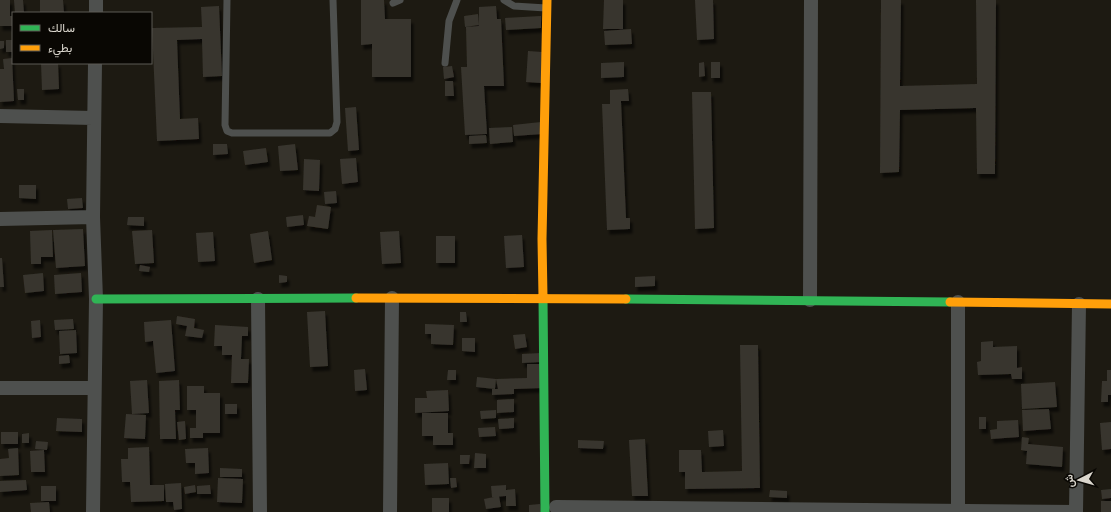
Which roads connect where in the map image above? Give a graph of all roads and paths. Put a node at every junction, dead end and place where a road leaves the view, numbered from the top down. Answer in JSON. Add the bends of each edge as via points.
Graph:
{"nodes":[{"id":1,"x":96,"y":0,"type":"edge"},
{"id":2,"x":227,"y":0,"type":"edge"},
{"id":3,"x":333,"y":0,"type":"edge"},
{"id":4,"x":457,"y":0,"type":"edge"},
{"id":5,"x":504,"y":0,"type":"edge"},
{"id":6,"x":811,"y":0,"type":"edge"},
{"id":7,"x":546,"y":4,"type":"edge"},
{"id":8,"x":96,"y":12,"type":"edge"},
{"id":9,"x":445,"y":63,"type":"dead end"},
{"id":10,"x":95,"y":64,"type":"edge"},
{"id":11,"x":0,"y":116,"type":"edge"},
{"id":12,"x":93,"y":118,"type":"junction"},
{"id":13,"x":93,"y":217,"type":"junction"},
{"id":14,"x":0,"y":219,"type":"edge"},
{"id":15,"x":392,"y":298,"type":"junction"},
{"id":16,"x":542,"y":298,"type":"junction"},
{"id":17,"x":96,"y":299,"type":"junction"},
{"id":18,"x":258,"y":299,"type":"junction"},
{"id":19,"x":810,"y":300,"type":"junction"},
{"id":20,"x":958,"y":302,"type":"junction"},
{"id":21,"x":1079,"y":304,"type":"junction"},
{"id":22,"x":1111,"y":304,"type":"edge"},
{"id":23,"x":0,"y":388,"type":"edge"},
{"id":24,"x":94,"y":388,"type":"junction"},
{"id":25,"x":553,"y":508,"type":"edge"},
{"id":26,"x":958,"y":510,"type":"junction"},
{"id":27,"x":802,"y":511,"type":"edge"},
{"id":28,"x":93,"y":512,"type":"edge"},
{"id":29,"x":260,"y":512,"type":"edge"},
{"id":30,"x":390,"y":512,"type":"edge"},
{"id":31,"x":1076,"y":512,"type":"edge"}],
"edges":[{"from":1,"to":8,"type":"street"},
{"from":2,"to":3,"type":"lane","via":[[227,131],[330,133],[335,129],[337,122]]},
{"from":4,"to":9,"type":"lane","via":[[448,21]]},
{"from":5,"to":7,"type":"lane","via":[[514,6]]},
{"from":6,"to":19,"type":"street"},
{"from":7,"to":16,"type":"street"},
{"from":10,"to":12,"type":"street"},
{"from":11,"to":12,"type":"street"},
{"from":12,"to":13,"type":"street"},
{"from":13,"to":14,"type":"street"},
{"from":13,"to":17,"type":"street"},
{"from":15,"to":16,"type":"street"},
{"from":15,"to":18,"type":"street"},
{"from":15,"to":30,"type":"street"},
{"from":16,"to":19,"type":"street"},
{"from":16,"to":25,"type":"street"},
{"from":17,"to":18,"type":"street"},
{"from":17,"to":24,"type":"street"},
{"from":18,"to":29,"type":"street"},
{"from":19,"to":20,"type":"street"},
{"from":20,"to":21,"type":"street"},
{"from":20,"to":26,"type":"street"},
{"from":21,"to":22,"type":"street"},
{"from":21,"to":31,"type":"street"},
{"from":23,"to":24,"type":"street"},
{"from":24,"to":28,"type":"street"},
{"from":25,"to":27,"type":"street"},
{"from":26,"to":27,"type":"street"},
{"from":26,"to":31,"type":"street"}]}
